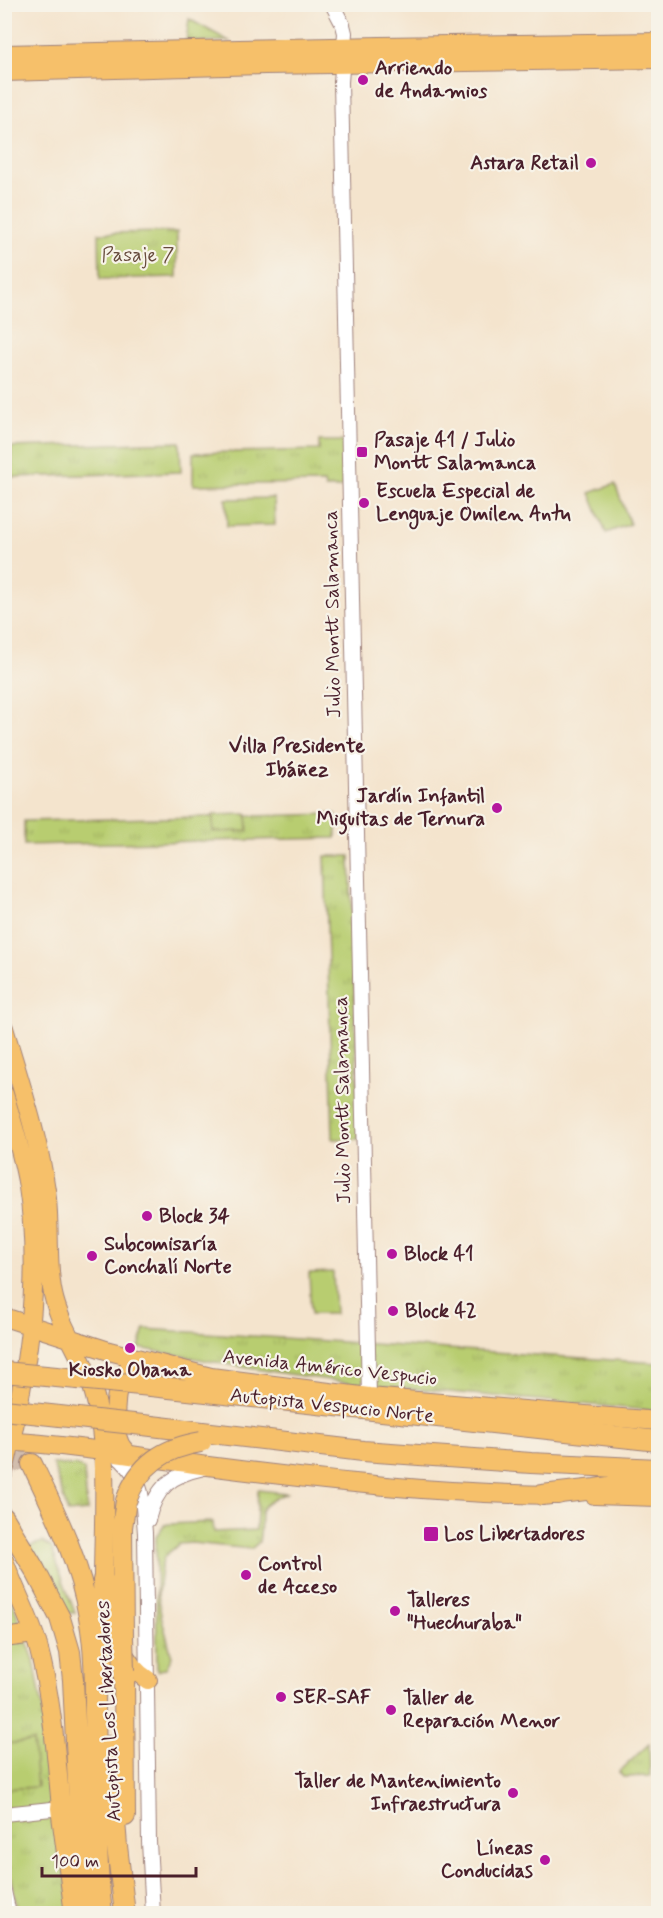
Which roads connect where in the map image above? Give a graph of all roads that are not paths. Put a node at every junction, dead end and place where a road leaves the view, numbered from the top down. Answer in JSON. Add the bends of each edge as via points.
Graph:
{"nodes":[{"id":1,"x":332,"y":4,"type":"edge"},
{"id":2,"x":658,"y":42,"type":"edge"},
{"id":3,"x":4,"y":54,"type":"edge"},
{"id":4,"x":342,"y":55,"type":"junction"},
{"id":5,"x":658,"y":59,"type":"edge"},
{"id":6,"x":4,"y":72,"type":"edge"},
{"id":7,"x":4,"y":1028,"type":"edge"},
{"id":8,"x":4,"y":1094,"type":"edge"},
{"id":9,"x":4,"y":1317,"type":"edge"},
{"id":10,"x":31,"y":1326,"type":"junction"},
{"id":11,"x":71,"y":1339,"type":"junction"},
{"id":12,"x":28,"y":1354,"type":"junction"},
{"id":13,"x":141,"y":1360,"type":"junction"},
{"id":14,"x":4,"y":1371,"type":"edge"},
{"id":15,"x":369,"y":1397,"type":"junction"},
{"id":16,"x":4,"y":1410,"type":"edge"},
{"id":17,"x":658,"y":1421,"type":"edge"},
{"id":18,"x":246,"y":1438,"type":"junction"},
{"id":19,"x":8,"y":1441,"type":"edge"},
{"id":20,"x":658,"y":1441,"type":"edge"},
{"id":21,"x":115,"y":1454,"type":"junction"},
{"id":22,"x":210,"y":1466,"type":"junction"},
{"id":23,"x":658,"y":1469,"type":"edge"},
{"id":24,"x":4,"y":1472,"type":"edge"},
{"id":25,"x":658,"y":1480,"type":"edge"},
{"id":26,"x":542,"y":1495,"type":"junction"},
{"id":27,"x":658,"y":1497,"type":"edge"},
{"id":28,"x":4,"y":1518,"type":"edge"},
{"id":29,"x":145,"y":1533,"type":"junction"},
{"id":30,"x":4,"y":1560,"type":"edge"},
{"id":31,"x":103,"y":1580,"type":"junction"},
{"id":32,"x":34,"y":1634,"type":"junction"},
{"id":33,"x":4,"y":1638,"type":"edge"},
{"id":34,"x":148,"y":1680,"type":"junction"},
{"id":35,"x":61,"y":1808,"type":"junction"},
{"id":36,"x":4,"y":1814,"type":"edge"},
{"id":37,"x":4,"y":1891,"type":"edge"},
{"id":38,"x":9,"y":1914,"type":"edge"},
{"id":39,"x":75,"y":1914,"type":"edge"},
{"id":40,"x":87,"y":1914,"type":"edge"},
{"id":41,"x":102,"y":1914,"type":"edge"},
{"id":42,"x":126,"y":1914,"type":"edge"},
{"id":43,"x":153,"y":1914,"type":"edge"}],
"edges":[{"from":1,"to":4,"type":"street","name":"Julio Montt Salamanca","via":[[344,29]]},
{"from":2,"to":4,"type":"main road"},
{"from":3,"to":4,"type":"main road"},
{"from":4,"to":5,"type":"main road"},
{"from":4,"to":6,"type":"main road"},
{"from":4,"to":15,"type":"street","name":"Julio Montt Salamanca"},
{"from":7,"to":11,"type":"main road","via":[[38,1145],[49,1223],[53,1297]]},
{"from":8,"to":10,"type":"main road","via":[[24,1165],[31,1210]]},
{"from":9,"to":10,"type":"main road","name":"Avenida Américo Vespucio"},
{"from":10,"to":11,"type":"main road","name":"Avenida Américo Vespucio"},
{"from":10,"to":12,"type":"main road"},
{"from":11,"to":12,"type":"main road","via":[[44,1344]]},
{"from":11,"to":13,"type":"main road","name":"Avenida Américo Vespucio"},
{"from":11,"to":21,"type":"main road","via":[[93,1388]]},
{"from":12,"to":19,"type":"main road"},
{"from":13,"to":15,"type":"main road","name":"Avenida Américo Vespucio","via":[[211,1377]]},
{"from":13,"to":21,"type":"main road","via":[[123,1375],[116,1426],[121,1445]]},
{"from":14,"to":20,"type":"highway","name":"Autopista Vespucio Norte","bridge":true},
{"from":15,"to":17,"type":"main road","name":"Avenida Américo Vespucio"},
{"from":16,"to":18,"type":"highway","name":"Autopista Vespucio Norte","bridge":true},
{"from":18,"to":23,"type":"highway","name":"Autopista Vespucio Norte","via":[[439,1457]]},
{"from":18,"to":42,"type":"highway","bridge":true,"via":[[180,1446],[160,1456],[138,1476],[126,1501],[122,1527]]},
{"from":19,"to":21,"type":"main road"},
{"from":19,"to":24,"type":"main road"},
{"from":21,"to":22,"type":"main road"},
{"from":21,"to":29,"type":"street","via":[[142,1490]]},
{"from":21,"to":31,"type":"main road"},
{"from":22,"to":26,"type":"main road","via":[[397,1487]]},
{"from":22,"to":29,"type":"street","via":[[190,1471],[166,1485],[153,1502]]},
{"from":25,"to":26,"type":"highway"},
{"from":26,"to":27,"type":"main road"},
{"from":28,"to":40,"type":"highway","via":[[64,1628],[72,1665]]},
{"from":29,"to":34,"type":"street"},
{"from":30,"to":32,"type":"main road"},
{"from":31,"to":34,"type":"main road","via":[[121,1648],[134,1669]]},
{"from":31,"to":42,"type":"highway","name":"Autopista Los Libertadores","via":[[110,1763]]},
{"from":32,"to":33,"type":"main road"},
{"from":32,"to":35,"type":"main road","via":[[46,1683]]},
{"from":34,"to":43,"type":"street"},
{"from":35,"to":36,"type":"street"},
{"from":35,"to":39,"type":"highway"},
{"from":37,"to":38,"type":"street"},
{"from":40,"to":41,"type":"highway","via":[[80,1620],[64,1559],[28,1466],[71,1549],[89,1618],[94,1656]]}]}
